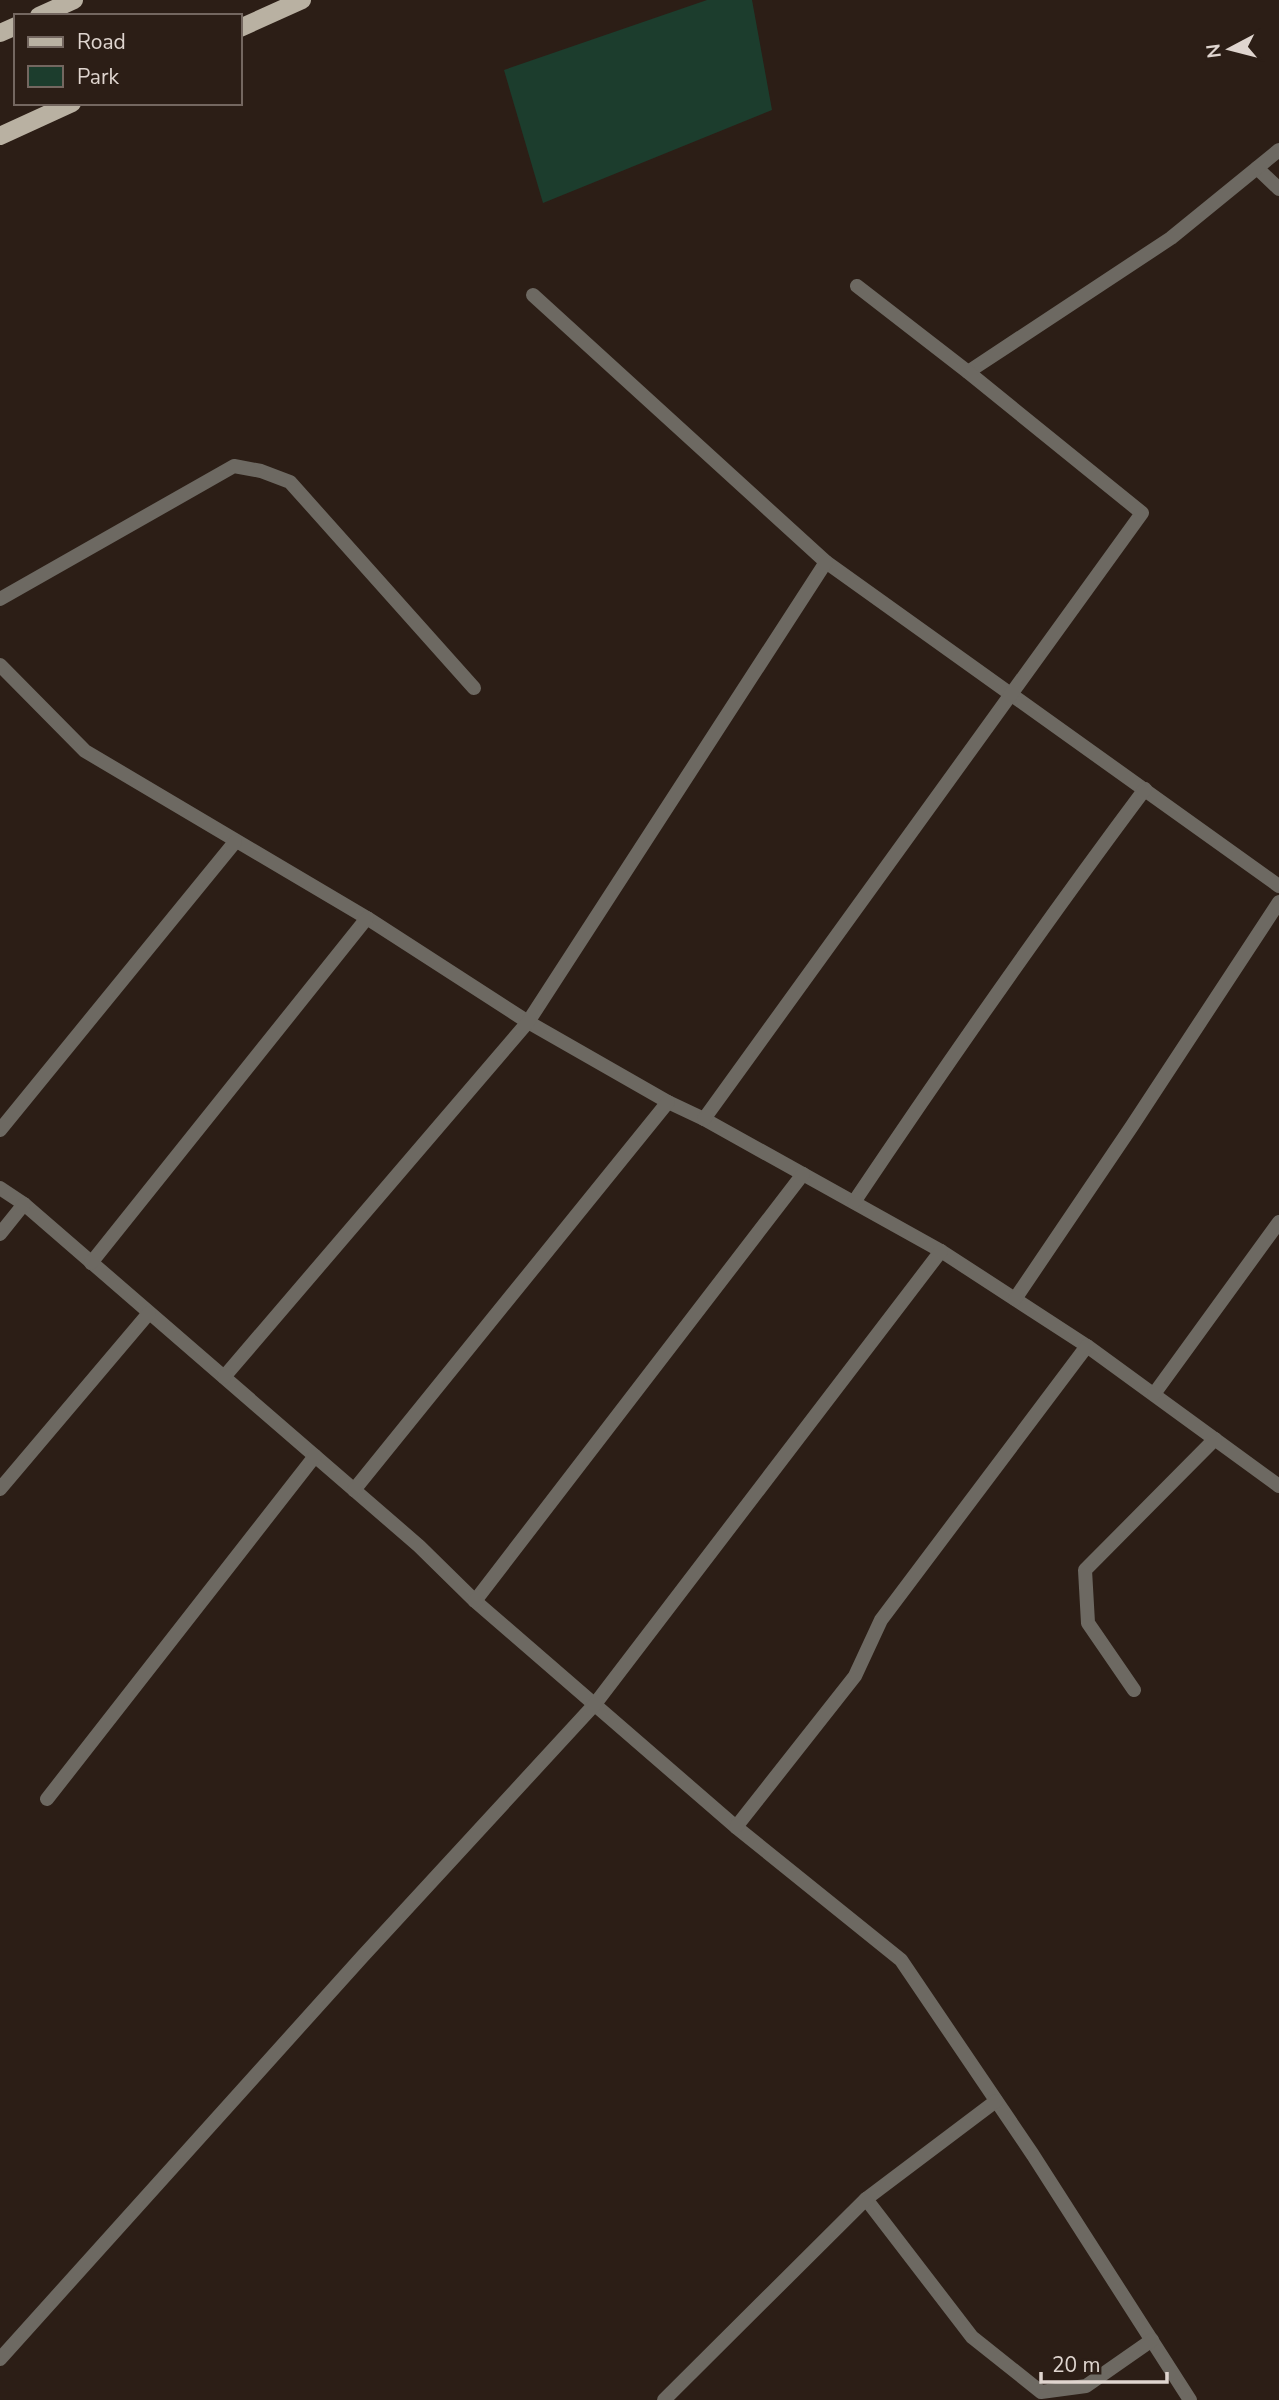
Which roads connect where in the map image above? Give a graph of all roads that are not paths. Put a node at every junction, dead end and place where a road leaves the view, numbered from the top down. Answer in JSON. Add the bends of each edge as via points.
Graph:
{"nodes":[{"id":1,"x":74,"y":0,"type":"edge"},
{"id":2,"x":302,"y":0,"type":"edge"},
{"id":3,"x":43,"y":14,"type":"edge"},
{"id":4,"x":242,"y":27,"type":"edge"},
{"id":5,"x":68,"y":105,"type":"edge"},
{"id":6,"x":0,"y":136,"type":"edge"},
{"id":7,"x":1279,"y":150,"type":"edge"},
{"id":8,"x":1257,"y":168,"type":"junction"},
{"id":9,"x":1279,"y":189,"type":"edge"},
{"id":10,"x":857,"y":286,"type":"dead end"},
{"id":11,"x":533,"y":295,"type":"dead end"},
{"id":12,"x":968,"y":372,"type":"junction"},
{"id":13,"x":826,"y":562,"type":"junction"},
{"id":14,"x":0,"y":598,"type":"edge"},
{"id":15,"x":0,"y":664,"type":"edge"},
{"id":16,"x":474,"y":688,"type":"dead end"},
{"id":17,"x":1011,"y":693,"type":"junction"},
{"id":18,"x":1145,"y":789,"type":"junction"},
{"id":19,"x":235,"y":842,"type":"junction"},
{"id":20,"x":1279,"y":886,"type":"edge"},
{"id":21,"x":1279,"y":902,"type":"edge"},
{"id":22,"x":368,"y":918,"type":"junction"},
{"id":23,"x":528,"y":1022,"type":"junction"},
{"id":24,"x":668,"y":1102,"type":"junction"},
{"id":25,"x":704,"y":1119,"type":"junction"},
{"id":26,"x":0,"y":1130,"type":"edge"},
{"id":27,"x":803,"y":1174,"type":"junction"},
{"id":28,"x":0,"y":1188,"type":"edge"},
{"id":29,"x":854,"y":1202,"type":"junction"},
{"id":30,"x":24,"y":1204,"type":"junction"},
{"id":31,"x":1279,"y":1222,"type":"edge"},
{"id":32,"x":0,"y":1234,"type":"edge"},
{"id":33,"x":941,"y":1251,"type":"junction"},
{"id":34,"x":91,"y":1263,"type":"junction"},
{"id":35,"x":1015,"y":1299,"type":"junction"},
{"id":36,"x":149,"y":1313,"type":"junction"},
{"id":37,"x":1087,"y":1346,"type":"junction"},
{"id":38,"x":223,"y":1377,"type":"junction"},
{"id":39,"x":1154,"y":1394,"type":"junction"},
{"id":40,"x":1215,"y":1439,"type":"junction"},
{"id":41,"x":315,"y":1456,"type":"junction"},
{"id":42,"x":1279,"y":1486,"type":"edge"},
{"id":43,"x":0,"y":1489,"type":"edge"},
{"id":44,"x":354,"y":1490,"type":"junction"},
{"id":45,"x":475,"y":1601,"type":"junction"},
{"id":46,"x":1134,"y":1690,"type":"dead end"},
{"id":47,"x":596,"y":1704,"type":"junction"},
{"id":48,"x":47,"y":1799,"type":"dead end"},
{"id":49,"x":736,"y":1827,"type":"junction"},
{"id":50,"x":996,"y":2101,"type":"junction"},
{"id":51,"x":866,"y":2199,"type":"junction"},
{"id":52,"x":1152,"y":2340,"type":"junction"},
{"id":53,"x":0,"y":2359,"type":"edge"},
{"id":54,"x":664,"y":2400,"type":"edge"},
{"id":55,"x":1190,"y":2400,"type":"edge"}],
"edges":[{"from":1,"to":3,"type":"main road"},
{"from":2,"to":4,"type":"main road"},
{"from":5,"to":6,"type":"main road"},
{"from":7,"to":8,"type":"street"},
{"from":8,"to":9,"type":"street"},
{"from":8,"to":12,"type":"street","via":[[1171,239]]},
{"from":10,"to":12,"type":"street"},
{"from":11,"to":13,"type":"street"},
{"from":12,"to":17,"type":"street","via":[[1142,513]]},
{"from":13,"to":17,"type":"street"},
{"from":13,"to":23,"type":"street"},
{"from":14,"to":16,"type":"street","via":[[234,466],[261,471],[290,482]]},
{"from":15,"to":19,"type":"street","via":[[85,751]]},
{"from":17,"to":18,"type":"street"},
{"from":17,"to":25,"type":"street"},
{"from":18,"to":20,"type":"street"},
{"from":18,"to":29,"type":"street","via":[[965,1036]]},
{"from":19,"to":22,"type":"street"},
{"from":19,"to":26,"type":"street"},
{"from":21,"to":35,"type":"street"},
{"from":22,"to":23,"type":"street"},
{"from":22,"to":34,"type":"street"},
{"from":23,"to":24,"type":"street"},
{"from":23,"to":38,"type":"street"},
{"from":24,"to":25,"type":"street"},
{"from":24,"to":44,"type":"street"},
{"from":25,"to":27,"type":"street"},
{"from":27,"to":29,"type":"street"},
{"from":27,"to":45,"type":"street"},
{"from":28,"to":30,"type":"street"},
{"from":29,"to":33,"type":"street"},
{"from":30,"to":32,"type":"street"},
{"from":30,"to":34,"type":"street"},
{"from":31,"to":39,"type":"street"},
{"from":33,"to":35,"type":"street"},
{"from":33,"to":47,"type":"street"},
{"from":34,"to":36,"type":"street"},
{"from":35,"to":37,"type":"street"},
{"from":36,"to":38,"type":"street"},
{"from":36,"to":43,"type":"street"},
{"from":37,"to":39,"type":"street"},
{"from":37,"to":49,"type":"street","via":[[881,1620],[855,1676]]},
{"from":38,"to":41,"type":"street"},
{"from":39,"to":40,"type":"street"},
{"from":40,"to":42,"type":"street"},
{"from":40,"to":46,"type":"street","via":[[1084,1570],[1088,1623]]},
{"from":41,"to":44,"type":"street"},
{"from":41,"to":48,"type":"street"},
{"from":44,"to":45,"type":"street"},
{"from":45,"to":47,"type":"street"},
{"from":47,"to":49,"type":"street"},
{"from":47,"to":53,"type":"street"},
{"from":49,"to":50,"type":"street","via":[[901,1960]]},
{"from":50,"to":51,"type":"street"},
{"from":50,"to":52,"type":"street"},
{"from":51,"to":52,"type":"street","via":[[972,2337],[1041,2392],[1086,2386]]},
{"from":51,"to":54,"type":"street"},
{"from":52,"to":55,"type":"street"}]}
